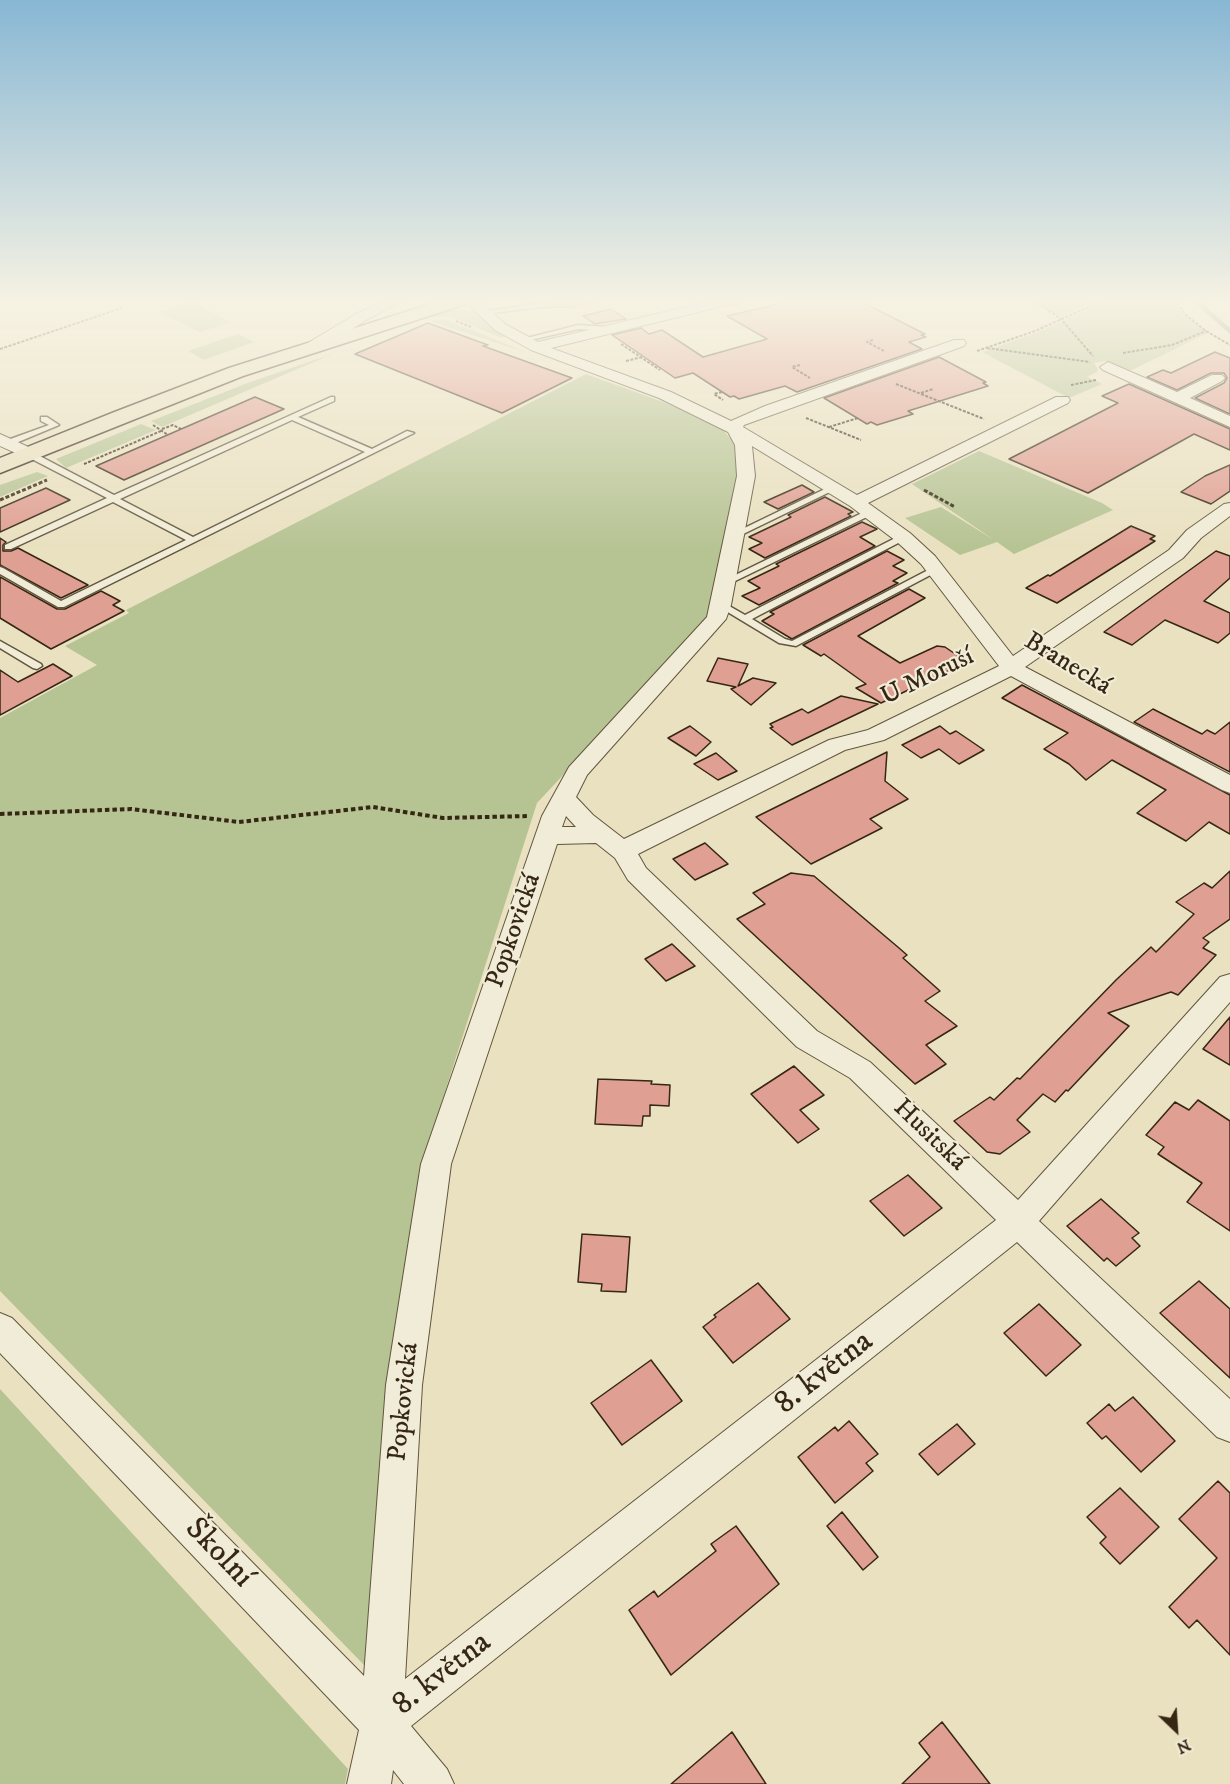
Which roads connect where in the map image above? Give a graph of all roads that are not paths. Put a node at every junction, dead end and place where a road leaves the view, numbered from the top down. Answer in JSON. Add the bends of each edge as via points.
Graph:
{"nodes":[{"id":1,"x":210,"y":383,"type":"edge"},
{"id":2,"x":632,"y":383,"type":"edge"},
{"id":3,"x":844,"y":383,"type":"edge"},
{"id":4,"x":1142,"y":383,"type":"edge"},
{"id":5,"x":1207,"y":383,"type":"edge"},
{"id":6,"x":1064,"y":393,"type":"road end"},
{"id":7,"x":331,"y":399,"type":"dead end"},
{"id":8,"x":1177,"y":399,"type":"junction"},
{"id":9,"x":292,"y":417,"type":"junction"},
{"id":10,"x":731,"y":417,"type":"junction"},
{"id":11,"x":44,"y":419,"type":"dead end"},
{"id":12,"x":1230,"y":422,"type":"edge"},
{"id":13,"x":410,"y":433,"type":"dead end"},
{"id":14,"x":4,"y":441,"type":"edge"},
{"id":15,"x":372,"y":452,"type":"junction"},
{"id":16,"x":29,"y":454,"type":"junction"},
{"id":17,"x":0,"y":466,"type":"edge"},
{"id":18,"x":834,"y":488,"type":"junction"},
{"id":19,"x":113,"y":499,"type":"junction"},
{"id":20,"x":863,"y":507,"type":"junction"},
{"id":21,"x":1230,"y":508,"type":"edge"},
{"id":22,"x":734,"y":535,"type":"junction"},
{"id":23,"x":903,"y":537,"type":"junction"},
{"id":24,"x":192,"y":540,"type":"junction"},
{"id":25,"x":8,"y":547,"type":"dead end"},
{"id":26,"x":0,"y":570,"type":"edge"},
{"id":27,"x":936,"y":570,"type":"junction"},
{"id":28,"x":723,"y":594,"type":"junction"},
{"id":29,"x":745,"y":619,"type":"junction"},
{"id":30,"x":0,"y":644,"type":"edge"},
{"id":31,"x":37,"y":666,"type":"dead end"},
{"id":32,"x":1011,"y":667,"type":"junction"},
{"id":33,"x":1230,"y":785,"type":"edge"},
{"id":34,"x":555,"y":816,"type":"junction"},
{"id":35,"x":600,"y":835,"type":"junction"},
{"id":36,"x":626,"y":854,"type":"junction"},
{"id":37,"x":1230,"y":984,"type":"edge"},
{"id":38,"x":1018,"y":1221,"type":"junction"},
{"id":39,"x":0,"y":1329,"type":"edge"},
{"id":40,"x":1230,"y":1424,"type":"edge"},
{"id":41,"x":381,"y":1723,"type":"junction"},
{"id":42,"x":369,"y":1784,"type":"edge"},
{"id":43,"x":432,"y":1784,"type":"edge"}],
"edges":[{"from":1,"to":16,"type":"main road"},
{"from":2,"to":10,"type":"street"},
{"from":3,"to":10,"type":"street","via":[[738,422]]},
{"from":4,"to":8,"type":"street"},
{"from":5,"to":8,"type":"street"},
{"from":6,"to":20,"type":"street"},
{"from":7,"to":9,"type":"lane"},
{"from":8,"to":12,"type":"street"},
{"from":9,"to":15,"type":"lane"},
{"from":9,"to":19,"type":"lane"},
{"from":10,"to":18,"type":"street","name":"Branecká"},
{"from":10,"to":22,"type":"street","name":"Popkovická","via":[[746,458]]},
{"from":11,"to":14,"type":"lane","via":[[55,425]]},
{"from":13,"to":15,"type":"lane"},
{"from":14,"to":16,"type":"street"},
{"from":15,"to":24,"type":"lane"},
{"from":16,"to":17,"type":"main road"},
{"from":16,"to":19,"type":"lane"},
{"from":18,"to":20,"type":"street","name":"Branecká"},
{"from":18,"to":22,"type":"lane"},
{"from":19,"to":24,"type":"lane"},
{"from":19,"to":25,"type":"lane"},
{"from":20,"to":23,"type":"street","name":"Branecká"},
{"from":20,"to":28,"type":"lane"},
{"from":21,"to":32,"type":"street","name":"U Moruší","via":[[1194,534],[1176,554]]},
{"from":22,"to":28,"type":"street","name":"Popkovická"},
{"from":23,"to":27,"type":"street","name":"Branecká"},
{"from":23,"to":29,"type":"lane"},
{"from":24,"to":26,"type":"lane","via":[[61,605]]},
{"from":27,"to":29,"type":"lane","via":[[793,644]]},
{"from":27,"to":32,"type":"street","name":"Branecká"},
{"from":28,"to":29,"type":"lane"},
{"from":28,"to":34,"type":"street","name":"Popkovická","via":[[710,627],[578,772]]},
{"from":30,"to":31,"type":"lane"},
{"from":32,"to":33,"type":"street","name":"Branecká"},
{"from":32,"to":36,"type":"street","name":"U Moruší","via":[[876,735],[837,745],[806,760],[638,842]]},
{"from":34,"to":35,"type":"street"},
{"from":34,"to":35,"type":"street","via":[[584,821]]},
{"from":34,"to":41,"type":"street","name":"Popkovická","via":[[436,1164],[404,1385]]},
{"from":35,"to":36,"type":"street"},
{"from":36,"to":38,"type":"street","name":"Husitská","via":[[637,874],[807,1039],[860,1070]]},
{"from":37,"to":38,"type":"street","name":"8. května"},
{"from":38,"to":40,"type":"street","name":"Husitská"},
{"from":38,"to":41,"type":"street","name":"8. května"},
{"from":39,"to":41,"type":"street","name":"Školní"},
{"from":41,"to":42,"type":"street","name":"Popkovická"},
{"from":41,"to":43,"type":"street","name":"Školní"}]}
